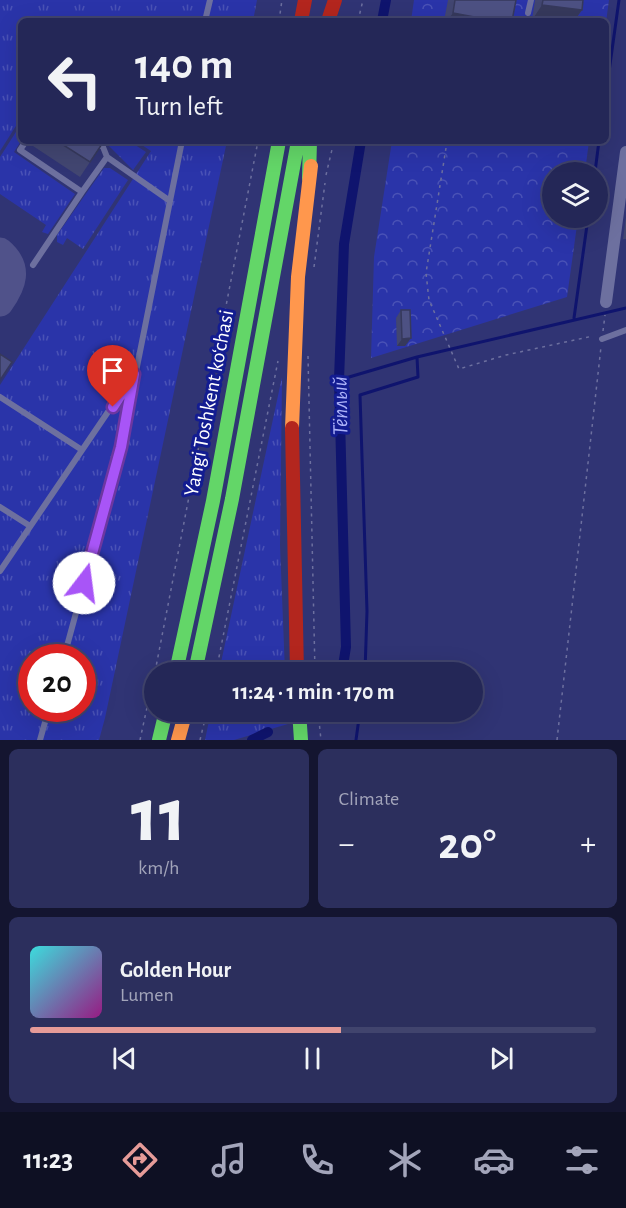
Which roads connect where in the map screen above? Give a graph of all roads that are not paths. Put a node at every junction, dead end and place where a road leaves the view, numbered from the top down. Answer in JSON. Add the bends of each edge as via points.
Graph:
{"nodes":[{"id":1,"x":210,"y":0,"type":"edge"},
{"id":2,"x":305,"y":0,"type":"edge"},
{"id":3,"x":324,"y":0,"type":"edge"},
{"id":4,"x":335,"y":0,"type":"edge"},
{"id":5,"x":343,"y":0,"type":"edge"},
{"id":6,"x":531,"y":0,"type":"edge"},
{"id":7,"x":528,"y":13,"type":"dead end"},
{"id":8,"x":207,"y":18,"type":"edge"},
{"id":9,"x":302,"y":18,"type":"edge"},
{"id":10,"x":321,"y":18,"type":"edge"},
{"id":11,"x":329,"y":18,"type":"edge"},
{"id":12,"x":340,"y":18,"type":"edge"},
{"id":13,"x":24,"y":144,"type":"edge"},
{"id":14,"x":98,"y":144,"type":"edge"},
{"id":15,"x":181,"y":144,"type":"edge"},
{"id":16,"x":278,"y":144,"type":"edge"},
{"id":17,"x":297,"y":144,"type":"edge"},
{"id":18,"x":310,"y":144,"type":"edge"},
{"id":19,"x":315,"y":144,"type":"edge"},
{"id":20,"x":626,"y":152,"type":"edge"},
{"id":21,"x":107,"y":157,"type":"junction"},
{"id":22,"x":309,"y":178,"type":"junction"},
{"id":23,"x":82,"y":192,"type":"junction"},
{"id":24,"x":170,"y":201,"type":"junction"},
{"id":25,"x":33,"y":265,"type":"dead end"},
{"id":26,"x":606,"y":302,"type":"road end"},
{"id":27,"x":626,"y":330,"type":"edge"},
{"id":28,"x":603,"y":336,"type":"road end"},
{"id":29,"x":134,"y":374,"type":"junction"},
{"id":30,"x":0,"y":397,"type":"edge"},
{"id":31,"x":82,"y":450,"type":"junction"},
{"id":32,"x":0,"y":507,"type":"edge"},
{"id":33,"x":30,"y":526,"type":"junction"},
{"id":34,"x":0,"y":571,"type":"edge"},
{"id":35,"x":68,"y":644,"type":"edge"},
{"id":36,"x":178,"y":662,"type":"edge"},
{"id":37,"x":197,"y":662,"type":"edge"},
{"id":38,"x":296,"y":662,"type":"edge"},
{"id":39,"x":45,"y":722,"type":"edge"},
{"id":40,"x":163,"y":722,"type":"edge"},
{"id":41,"x":183,"y":722,"type":"edge"},
{"id":42,"x":300,"y":722,"type":"edge"},
{"id":43,"x":40,"y":740,"type":"edge"},
{"id":44,"x":159,"y":740,"type":"edge"},
{"id":45,"x":178,"y":740,"type":"edge"},
{"id":46,"x":301,"y":740,"type":"edge"}],
"edges":[{"from":1,"to":8,"type":"lane"},
{"from":2,"to":9,"type":"main road"},
{"from":3,"to":10,"type":"main road"},
{"from":4,"to":11,"type":"main road"},
{"from":5,"to":12,"type":"main road"},
{"from":6,"to":7,"type":"lane"},
{"from":13,"to":23,"type":"lane","via":[[20,150]]},
{"from":14,"to":21,"type":"lane"},
{"from":15,"to":24,"type":"lane"},
{"from":16,"to":36,"type":"main road","name":"Yangi Toshkent ko‘chasi","via":[[217,480]]},
{"from":17,"to":37,"type":"main road","name":"Yangi Toshkent ko‘chasi","via":[[232,499]]},
{"from":18,"to":22,"type":"main road"},
{"from":19,"to":22,"type":"main road"},
{"from":20,"to":26,"type":"street"},
{"from":21,"to":23,"type":"lane"},
{"from":21,"to":24,"type":"lane"},
{"from":22,"to":38,"type":"main road","via":[[297,269],[292,412]]},
{"from":23,"to":25,"type":"lane"},
{"from":24,"to":29,"type":"lane"},
{"from":27,"to":28,"type":"lane"},
{"from":29,"to":31,"type":"lane"},
{"from":29,"to":35,"type":"lane","via":[[121,447]]},
{"from":30,"to":31,"type":"lane"},
{"from":31,"to":33,"type":"lane"},
{"from":32,"to":33,"type":"lane"},
{"from":33,"to":34,"type":"lane"},
{"from":39,"to":43,"type":"lane"},
{"from":40,"to":44,"type":"main road"},
{"from":41,"to":45,"type":"main road"},
{"from":42,"to":46,"type":"main road"}]}
